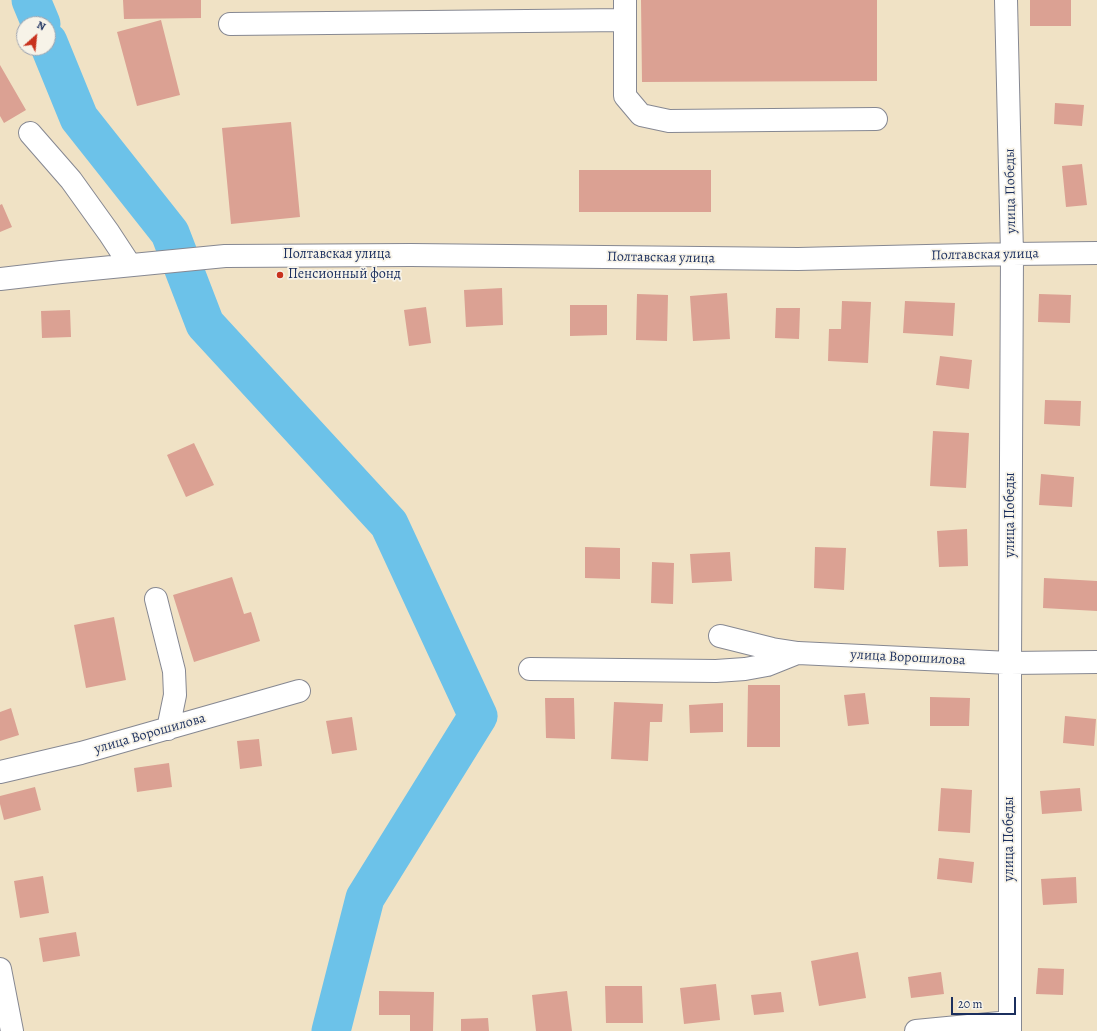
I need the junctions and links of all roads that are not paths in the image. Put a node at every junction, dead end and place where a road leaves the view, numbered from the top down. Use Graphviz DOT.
graph roads {
  1 [pos="1006,0"];
  2 [pos="625,10"];
  3 [pos="230,24"];
  4 [pos="876,119"];
  5 [pos="30,133"];
  6 [pos="1097,253"];
  7 [pos="1012,254"];
  8 [pos="139,264"];
  9 [pos="0,279"];
  10 [pos="156,599"];
  11 [pos="720,636"];
  12 [pos="798,653"];
  13 [pos="1097,662"];
  14 [pos="1010,663"];
  15 [pos="530,669"];
  16 [pos="299,691"];
  17 [pos="168,729"];
  18 [pos="0,772"];
  19 [pos="0,969"];
  20 [pos="1010,1027"];
  21 [pos="12,1031"];
  22 [pos="916,1031"];
  1 -- 7 [label="street, улица Победы"];
  2 -- 3 [label="street"];
  2 -- 4 [label="street"];
  5 -- 8 [label="street"];
  6 -- 7 [label="street, Полтавская улица"];
  7 -- 8 [label="street, Полтавская улица"];
  7 -- 14 [label="street, улица Победы"];
  8 -- 9 [label="street"];
  10 -- 17 [label="street"];
  11 -- 12 [label="street, улица Ворошилова"];
  12 -- 14 [label="street, улица Ворошилова"];
  12 -- 15 [label="street"];
  13 -- 14 [label="street, улица Ворошилова"];
  14 -- 20 [label="street, улица Победы"];
  16 -- 17 [label="street, улица Ворошилова"];
  17 -- 18 [label="street, улица Ворошилова"];
  19 -- 21 [label="street"];
  20 -- 22 [label="street"];
}
